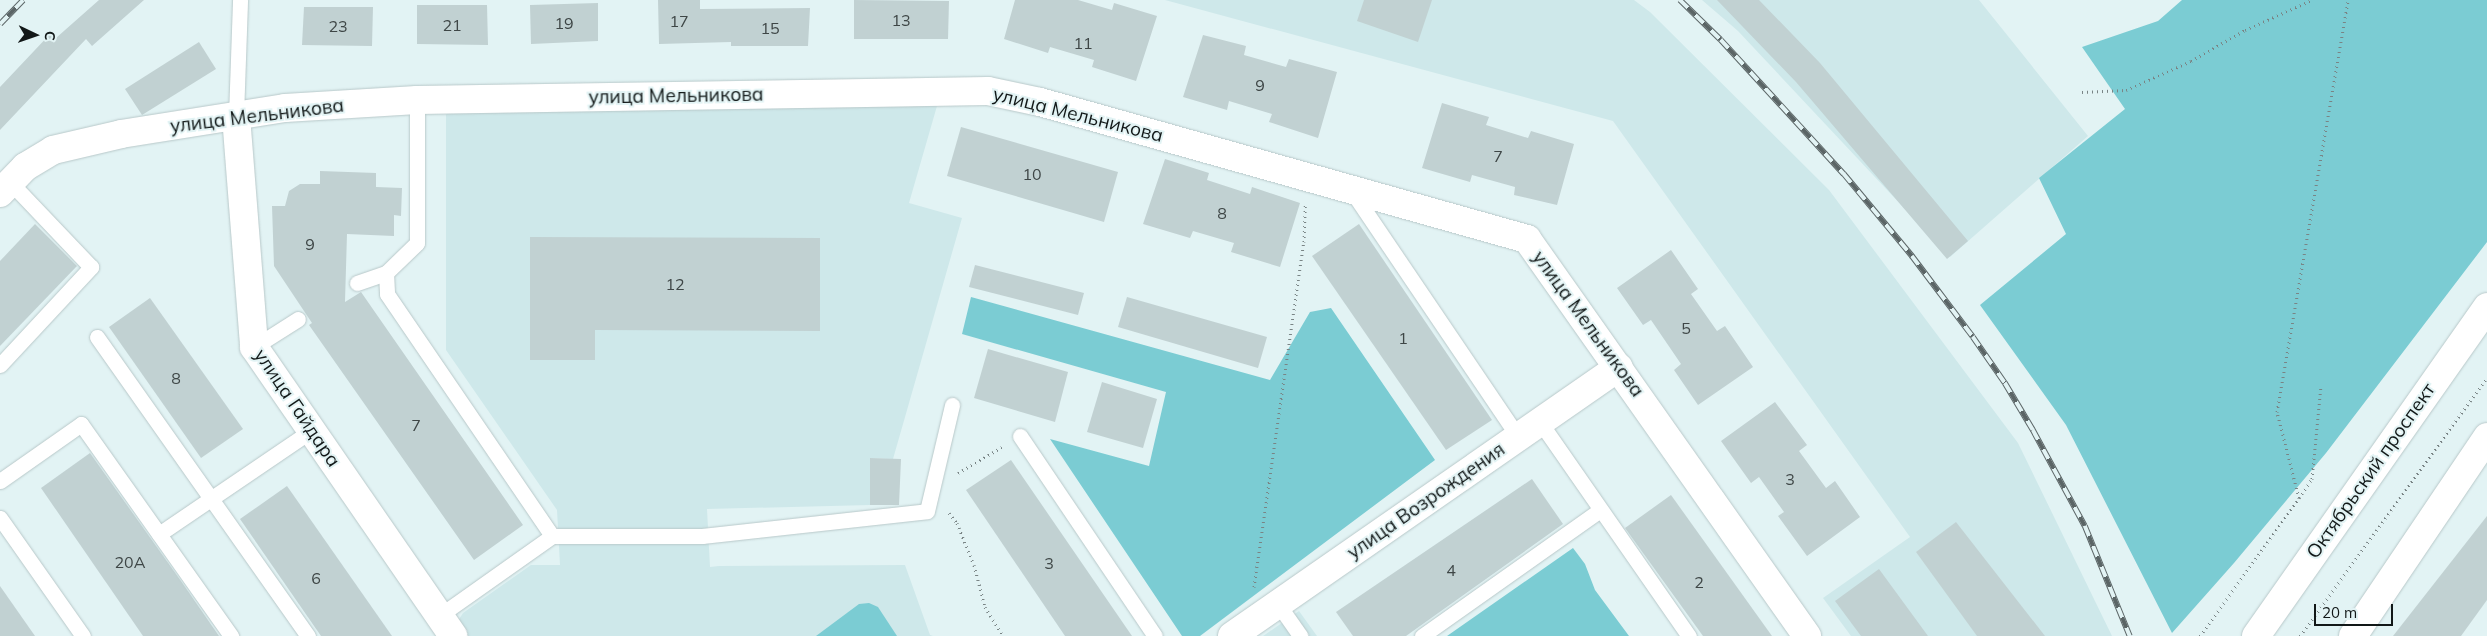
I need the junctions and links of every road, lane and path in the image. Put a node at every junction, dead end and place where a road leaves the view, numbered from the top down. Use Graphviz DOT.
graph roads {
  1 [pos="240,0"];
  2 [pos="2312,0"];
  3 [pos="2348,0"];
  4 [pos="2082,92"];
  5 [pos="417,100"];
  6 [pos="236,116"];
  7 [pos="1305,176"];
  8 [pos="5,188"];
  9 [pos="1350,189"];
  10 [pos="386,273"];
  11 [pos="357,283"];
  12 [pos="2487,307"];
  13 [pos="298,319"];
  14 [pos="96,337"];
  15 [pos="254,348"];
  16 [pos="0,365"];
  17 [pos="1619,366"];
  18 [pos="2487,378"];
  19 [pos="2321,386"];
  20 [pos="952,405"];
  21 [pos="1529,429"];
  22 [pos="312,430"];
  23 [pos="1020,436"];
  24 [pos="2487,437"];
  25 [pos="0,481"];
  26 [pos="932,491"];
  27 [pos="212,497"];
  28 [pos="2299,498"];
  29 [pos="1600,510"];
  30 [pos="0,518"];
  31 [pos="159,534"];
  32 [pos="552,536"];
  33 [pos="1278,604"];
  34 [pos="446,626"];
  35 [pos="1240,630"];
  36 [pos="83,636"];
  37 [pos="231,636"];
  38 [pos="308,636"];
  39 [pos="1003,636"];
  40 [pos="1155,636"];
  41 [pos="1300,636"];
  42 [pos="1422,636"];
  43 [pos="1688,636"];
  44 [pos="1807,636"];
  45 [pos="2200,636"];
  46 [pos="2256,636"];
  47 [pos="2300,636"];
  48 [pos="2353,636"];
  1 -- 6 [label="lane"];
  2 -- 4 [label="path"];
  3 -- 28 [label="path"];
  5 -- 6 [label="street, улица Мельникова"];
  5 -- 7 [label="street, улица Мельникова"];
  5 -- 10 [label="lane"];
  6 -- 8 [label="street, улица Мельникова"];
  6 -- 15 [label="street, улица Гайдара"];
  7 -- 9 [label="street, улица Мельникова"];
  7 -- 35 [label="path"];
  8 -- 16 [label="lane"];
  9 -- 17 [label="street, улица Мельникова"];
  9 -- 21 [label="lane"];
  10 -- 11 [label="lane"];
  10 -- 32 [label="lane"];
  12 -- 46 [label="street, Октябрьский проспект"];
  13 -- 15 [label="lane"];
  14 -- 27 [label="lane"];
  15 -- 22 [label="street, улица Гайдара"];
  17 -- 21 [label="street, улица Возрождения"];
  17 -- 44 [label="street, улица Мельникова"];
  18 -- 47 [label="path"];
  19 -- 28 [label="path"];
  20 -- 26 [label="lane"];
  21 -- 29 [label="lane"];
  21 -- 33 [label="street, улица Возрождения"];
  22 -- 27 [label="lane"];
  22 -- 34 [label="street, улица Гайдара"];
  23 -- 26 [label="path"];
  23 -- 40 [label="lane"];
  24 -- 48 [label="street"];
  25 -- 31 [label="lane"];
  26 -- 32 [label="lane"];
  26 -- 39 [label="path"];
  27 -- 31 [label="lane"];
  27 -- 38 [label="lane"];
  28 -- 45 [label="path"];
  29 -- 42 [label="lane"];
  29 -- 43 [label="lane"];
  30 -- 36 [label="lane"];
  31 -- 37 [label="lane"];
  32 -- 34 [label="lane"];
  33 -- 35 [label="street, улица Возрождения"];
  33 -- 41 [label="lane"];
}
